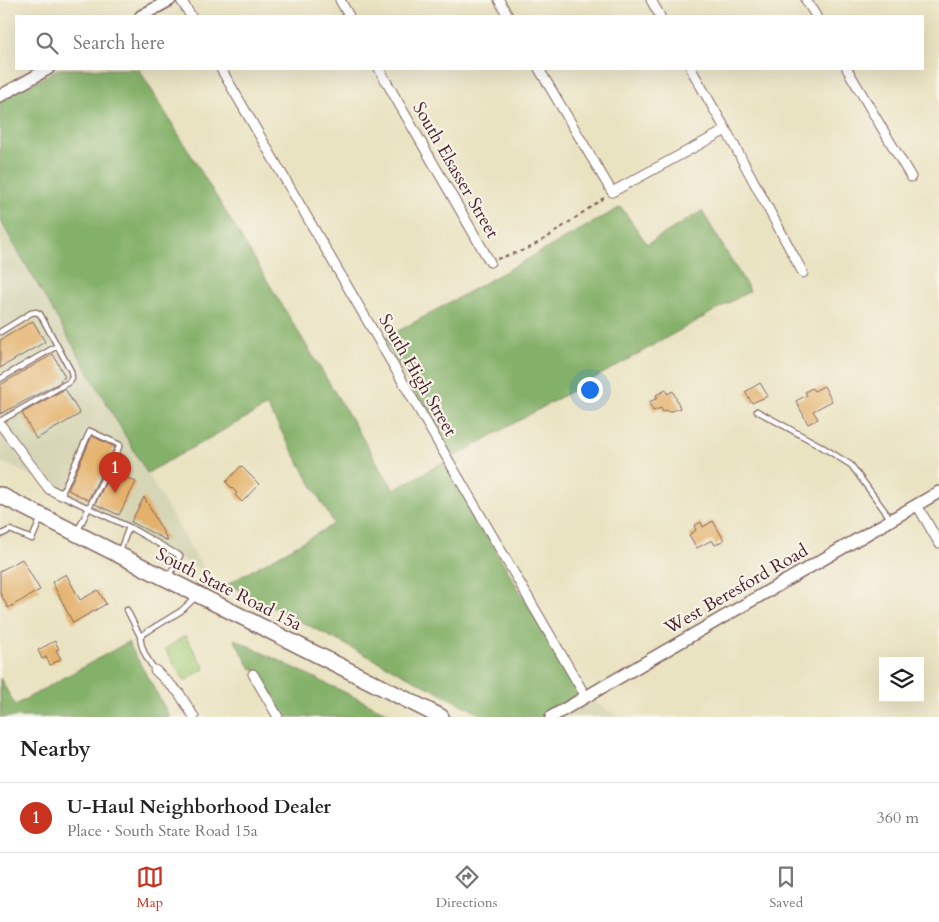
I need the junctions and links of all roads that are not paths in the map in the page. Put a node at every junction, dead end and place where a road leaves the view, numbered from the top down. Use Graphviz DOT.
graph roads {
  1 [pos="170,0"];
  2 [pos="181,0"];
  3 [pos="340,0"];
  4 [pos="498,0"];
  5 [pos="651,0"];
  6 [pos="806,0"];
  7 [pos="143,15"];
  8 [pos="190,15"];
  9 [pos="348,15"];
  10 [pos="507,15"];
  11 [pos="659,15"];
  12 [pos="815,15"];
  13 [pos="46,70"];
  14 [pos="222,70"];
  15 [pos="381,70"];
  16 [pos="540,70"];
  17 [pos="692,70"];
  18 [pos="848,70"];
  19 [pos="0,96"];
  20 [pos="726,130"];
  21 [pos="911,177"];
  22 [pos="490,262"];
  23 [pos="803,273"];
  24 [pos="0,332"];
  25 [pos="57,346"];
  26 [pos="0,379"];
  27 [pos="757,411"];
  28 [pos="0,423"];
  29 [pos="939,492"];
  30 [pos="0,494"];
  31 [pos="61,495"];
  32 [pos="916,505"];
  33 [pos="88,508"];
  34 [pos="42,516"];
  35 [pos="891,520"];
  36 [pos="130,527"];
  37 [pos="76,533"];
  38 [pos="0,535"];
  39 [pos="939,543"];
  40 [pos="118,554"];
  41 [pos="168,579"];
  42 [pos="200,595"];
  43 [pos="127,610"];
  44 [pos="140,636"];
  45 [pos="155,670"];
  46 [pos="253,674"];
  47 [pos="586,696"];
  48 [pos="433,715"];
  49 [pos="194,717"];
  50 [pos="278,717"];
  51 [pos="551,717"];
  1 -- 7 [label="street"];
  2 -- 8 [label="street"];
  3 -- 9 [label="street"];
  4 -- 10 [label="street"];
  5 -- 11 [label="street"];
  6 -- 12 [label="street"];
  13 -- 19 [label="street"];
  14 -- 47 [label="street, South High Street"];
  15 -- 22 [label="street, South Elsasser Street"];
  16 -- 20 [label="street"];
  17 -- 20 [label="street"];
  18 -- 21 [label="street"];
  20 -- 23 [label="street"];
  24 -- 25 [label="lane"];
  25 -- 26 [label="lane"];
  25 -- 28 [label="lane"];
  27 -- 35 [label="lane"];
  28 -- 31 [label="street"];
  29 -- 32 [label="street, West Beresford Road"];
  30 -- 34 [label="highway, South State Road 15a"];
  31 -- 33 [label="lane"];
  31 -- 33 [label="lane"];
  32 -- 35 [label="street, West Beresford Road"];
  32 -- 39 [label="street"];
  33 -- 36 [label="lane"];
  33 -- 37 [label="lane"];
  34 -- 37 [label="highway, South State Road 15a"];
  34 -- 38 [label="lane"];
  35 -- 47 [label="street, West Beresford Road"];
  36 -- 40 [label="lane"];
  36 -- 41 [label="lane"];
  37 -- 40 [label="highway, South State Road 15a"];
  40 -- 41 [label="highway, South State Road 15a"];
  41 -- 42 [label="highway, South State Road 15a"];
  42 -- 44 [label="lane"];
  42 -- 48 [label="highway, South State Road 15a"];
  43 -- 44 [label="lane"];
  44 -- 45 [label="lane"];
  45 -- 49 [label="street"];
  46 -- 50 [label="street"];
  47 -- 51 [label="street, West Beresford Road"];
}
